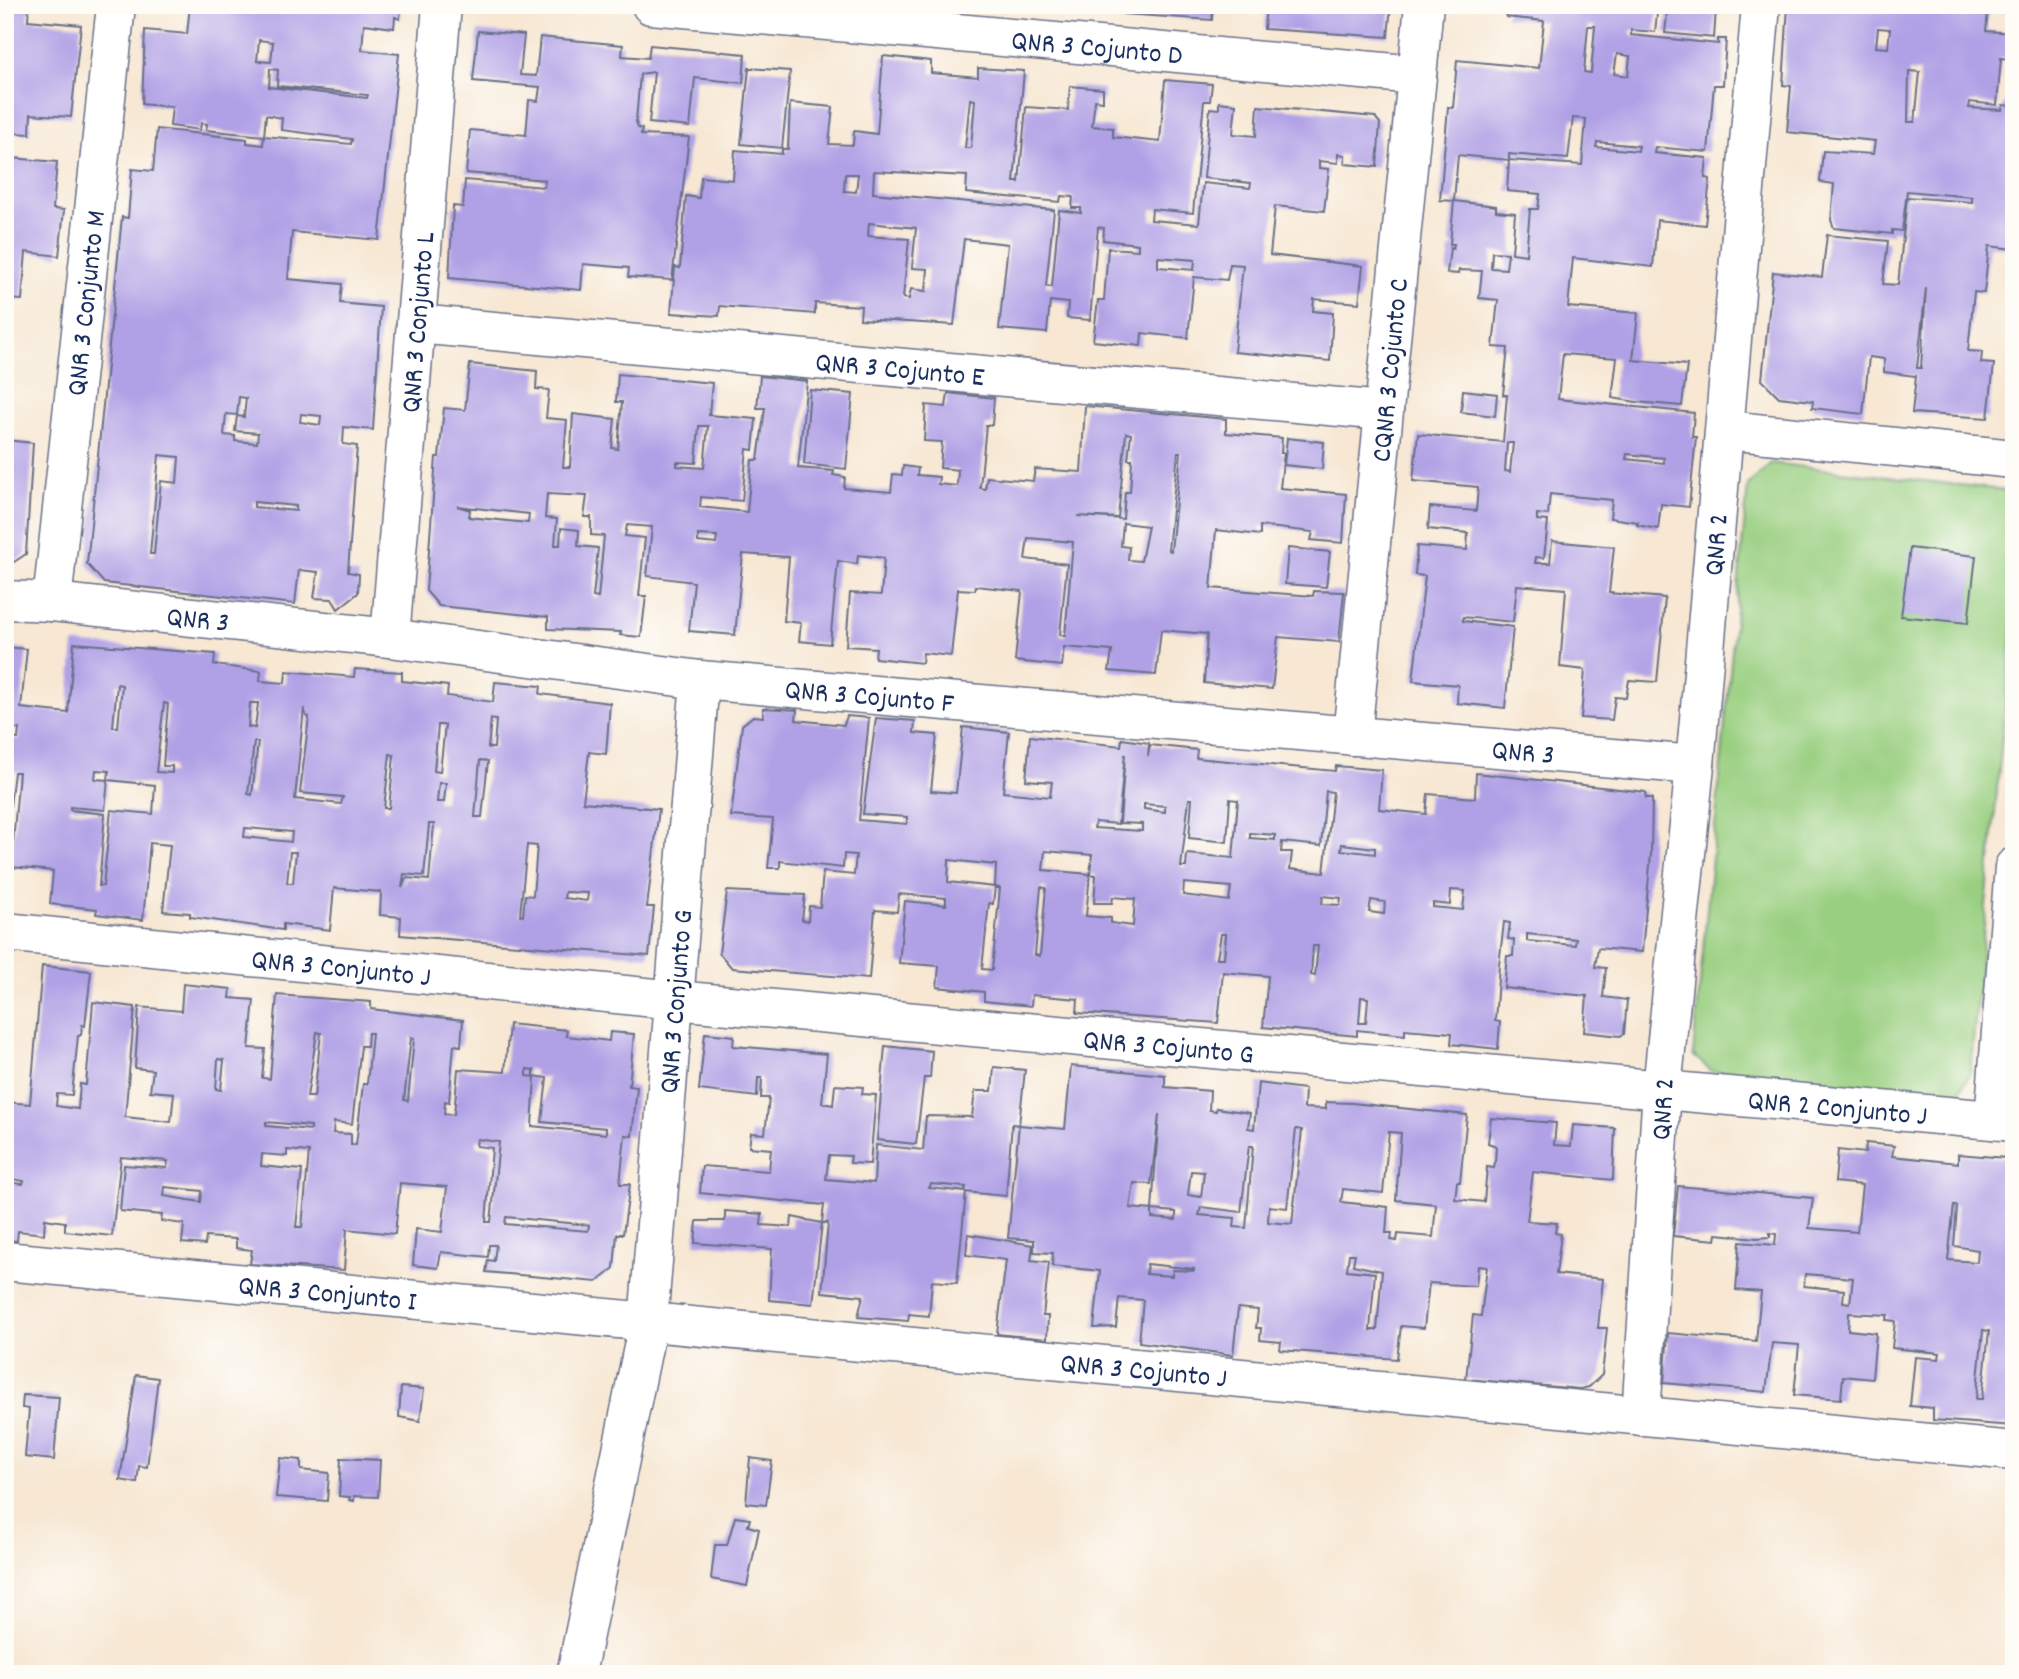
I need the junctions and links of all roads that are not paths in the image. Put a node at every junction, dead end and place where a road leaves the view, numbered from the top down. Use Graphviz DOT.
graph roads {
  1 [pos="116,5"];
  2 [pos="442,5"];
  3 [pos="651,5"];
  4 [pos="1424,5"];
  5 [pos="1761,5"];
  6 [pos="1417,75"];
  7 [pos="416,324"];
  8 [pos="1384,411"];
  9 [pos="1726,430"];
  10 [pos="2014,459"];
  11 [pos="5,600"];
  12 [pos="52,602"];
  13 [pos="390,638"];
  14 [pos="700,680"];
  15 [pos="1352,736"];
  16 [pos="1695,765"];
  17 [pos="2014,867"];
  18 [pos="5,932"];
  19 [pos="675,1000"];
  20 [pos="1662,1089"];
  21 [pos="2004,1121"];
  22 [pos="5,1261"];
  23 [pos="648,1323"];
  24 [pos="1642,1416"];
  25 [pos="2014,1451"];
  26 [pos="576,1674"];
  1 -- 12 [label="street, QNR 3 Conjunto M"];
  2 -- 7 [label="street, QNR 3 Conjunto L"];
  3 -- 6 [label="street, QNR 3 Cojunto D"];
  4 -- 6 [label="street, CQNR 3 Cojunto C"];
  5 -- 9 [label="street, QNR 2"];
  6 -- 8 [label="street, CQNR 3 Cojunto C"];
  7 -- 8 [label="street, QNR 3 Cojunto E"];
  7 -- 13 [label="street, QNR 3 Conjunto L"];
  8 -- 15 [label="street, CQNR 3 Cojunto C"];
  9 -- 10 [label="street"];
  9 -- 16 [label="street, QNR 2"];
  11 -- 12 [label="street, QNR 3"];
  12 -- 13 [label="street, QNR 3"];
  13 -- 14 [label="street, QNR 3 Cojunto F"];
  14 -- 15 [label="street, QNR 3 Cojunto F"];
  14 -- 19 [label="street, QNR 3 Conjunto G"];
  15 -- 16 [label="street, QNR 3"];
  16 -- 20 [label="street, QNR 2"];
  17 -- 21 [label="street"];
  18 -- 19 [label="street, QNR 3 Conjunto J"];
  19 -- 20 [label="street, QNR 3 Cojunto G"];
  19 -- 23 [label="street, QNR 3 Conjunto G"];
  20 -- 21 [label="street, QNR 2 Conjunto J"];
  20 -- 24 [label="street, QNR 2"];
  22 -- 23 [label="street, QNR 3 Conjunto I"];
  23 -- 24 [label="street, QNR 3 Cojunto J"];
  23 -- 26 [label="street, QNR 3 Conjunto G"];
  24 -- 25 [label="street"];
}
